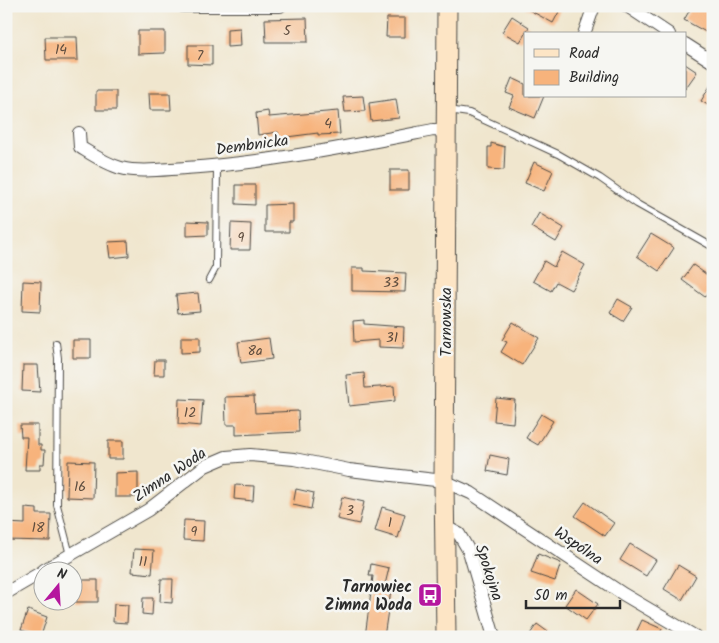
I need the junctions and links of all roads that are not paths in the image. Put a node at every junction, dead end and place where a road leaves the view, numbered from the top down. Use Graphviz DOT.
graph roads {
  1 [pos="280,6"];
  2 [pos="447,6"];
  3 [pos="594,6"];
  4 [pos="627,6"];
  5 [pos="182,7"];
  6 [pos="585,32"];
  7 [pos="666,32"];
  8 [pos="686,45"];
  9 [pos="713,62"];
  10 [pos="446,110"];
  11 [pos="446,131"];
  12 [pos="78,133"];
  13 [pos="217,166"];
  14 [pos="713,248"];
  15 [pos="209,280"];
  16 [pos="56,343"];
  17 [pos="444,481"];
  18 [pos="444,526"];
  19 [pos="70,555"];
  20 [pos="62,560"];
  21 [pos="32,578"];
  22 [pos="6,593"];
  23 [pos="446,637"];
  24 [pos="494,637"];
  25 [pos="696,637"];
  1 -- 5 [label="street"];
  2 -- 10 [label="main road, Tarnowska"];
  3 -- 6 [label="street"];
  4 -- 7 [label="street"];
  8 -- 9 [label="street"];
  10 -- 11 [label="main road, Tarnowska"];
  10 -- 14 [label="lane"];
  11 -- 13 [label="street, Dembnicka"];
  11 -- 17 [label="main road, Tarnowska"];
  12 -- 13 [label="street, Dembnicka"];
  13 -- 15 [label="lane"];
  16 -- 19 [label="lane"];
  17 -- 18 [label="main road, Tarnowska"];
  17 -- 19 [label="street, Zimna Woda"];
  17 -- 25 [label="street, Wspólna"];
  18 -- 23 [label="main road, Tarnowska"];
  18 -- 24 [label="street, Spokojna"];
  19 -- 20 [label="street, Zimna Woda"];
  21 -- 22 [label="street, Zimna Woda"];
}
